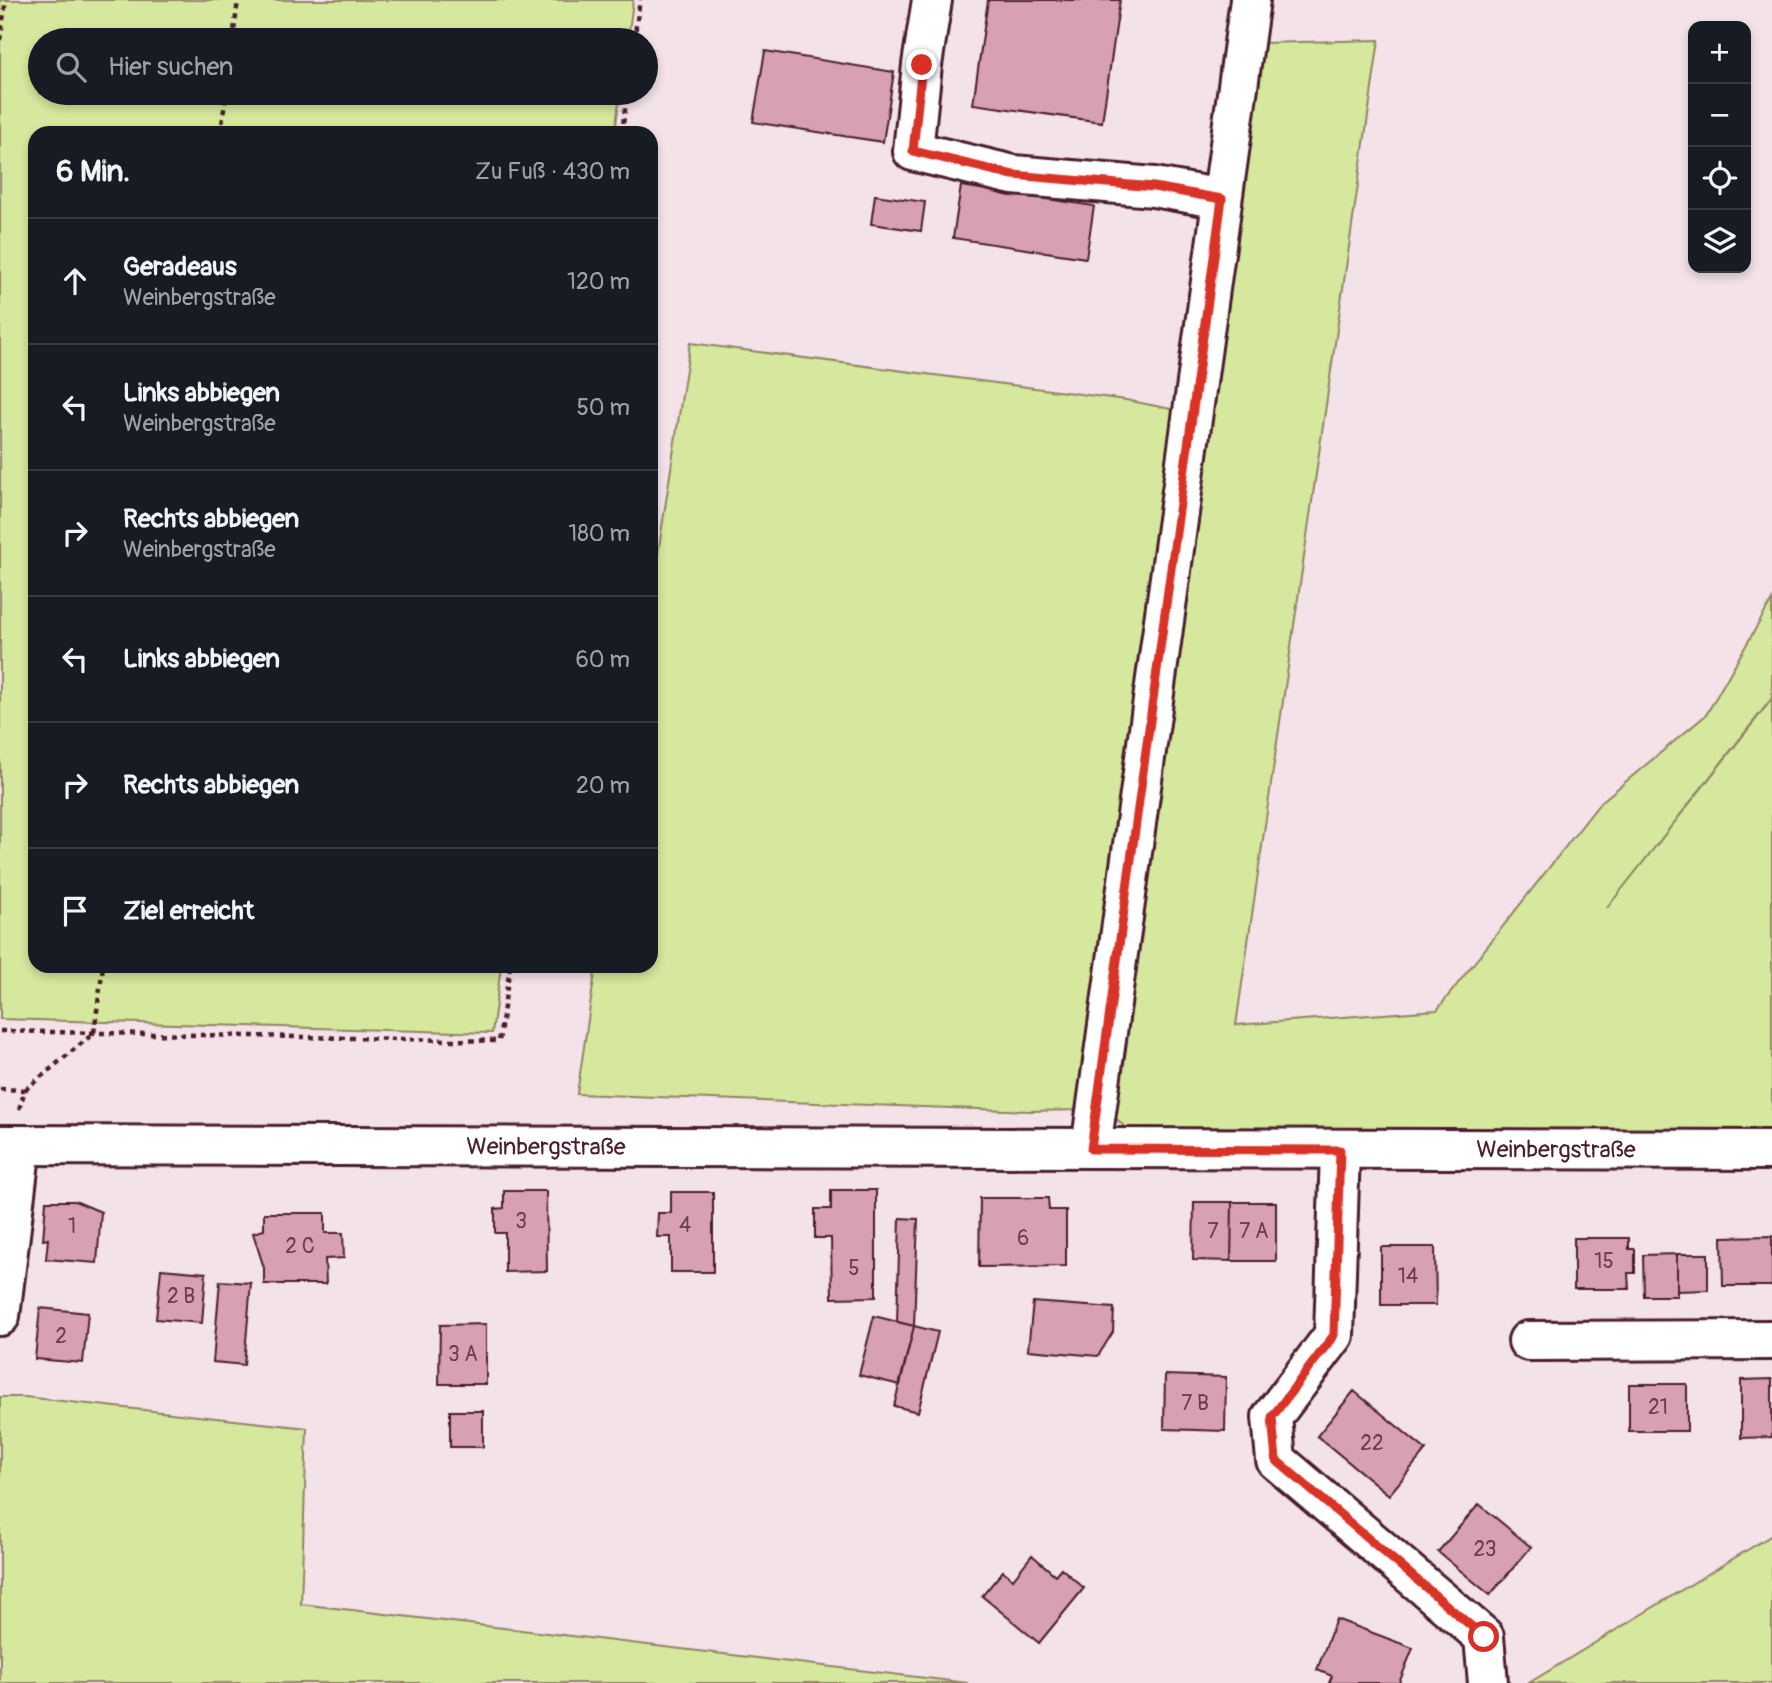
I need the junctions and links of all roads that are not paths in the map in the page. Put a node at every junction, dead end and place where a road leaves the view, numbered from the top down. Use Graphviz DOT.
graph roads {
  1 [pos="932,0"];
  2 [pos="1250,0"];
  3 [pos="1222,199"];
  4 [pos="10,1145"];
  5 [pos="1091,1149"];
  6 [pos="1340,1150"];
  7 [pos="1772,1150"];
  8 [pos="0,1316"];
  9 [pos="1772,1340"];
  10 [pos="1528,1341"];
  11 [pos="1488,1683"];
  1 -- 3 [label="street"];
  2 -- 3 [label="street"];
  3 -- 5 [label="street"];
  4 -- 5 [label="street, Weinbergstraße"];
  4 -- 8 [label="street"];
  5 -- 6 [label="street, Weinbergstraße"];
  6 -- 7 [label="street, Weinbergstraße"];
  6 -- 11 [label="street"];
  9 -- 10 [label="street"];
}
